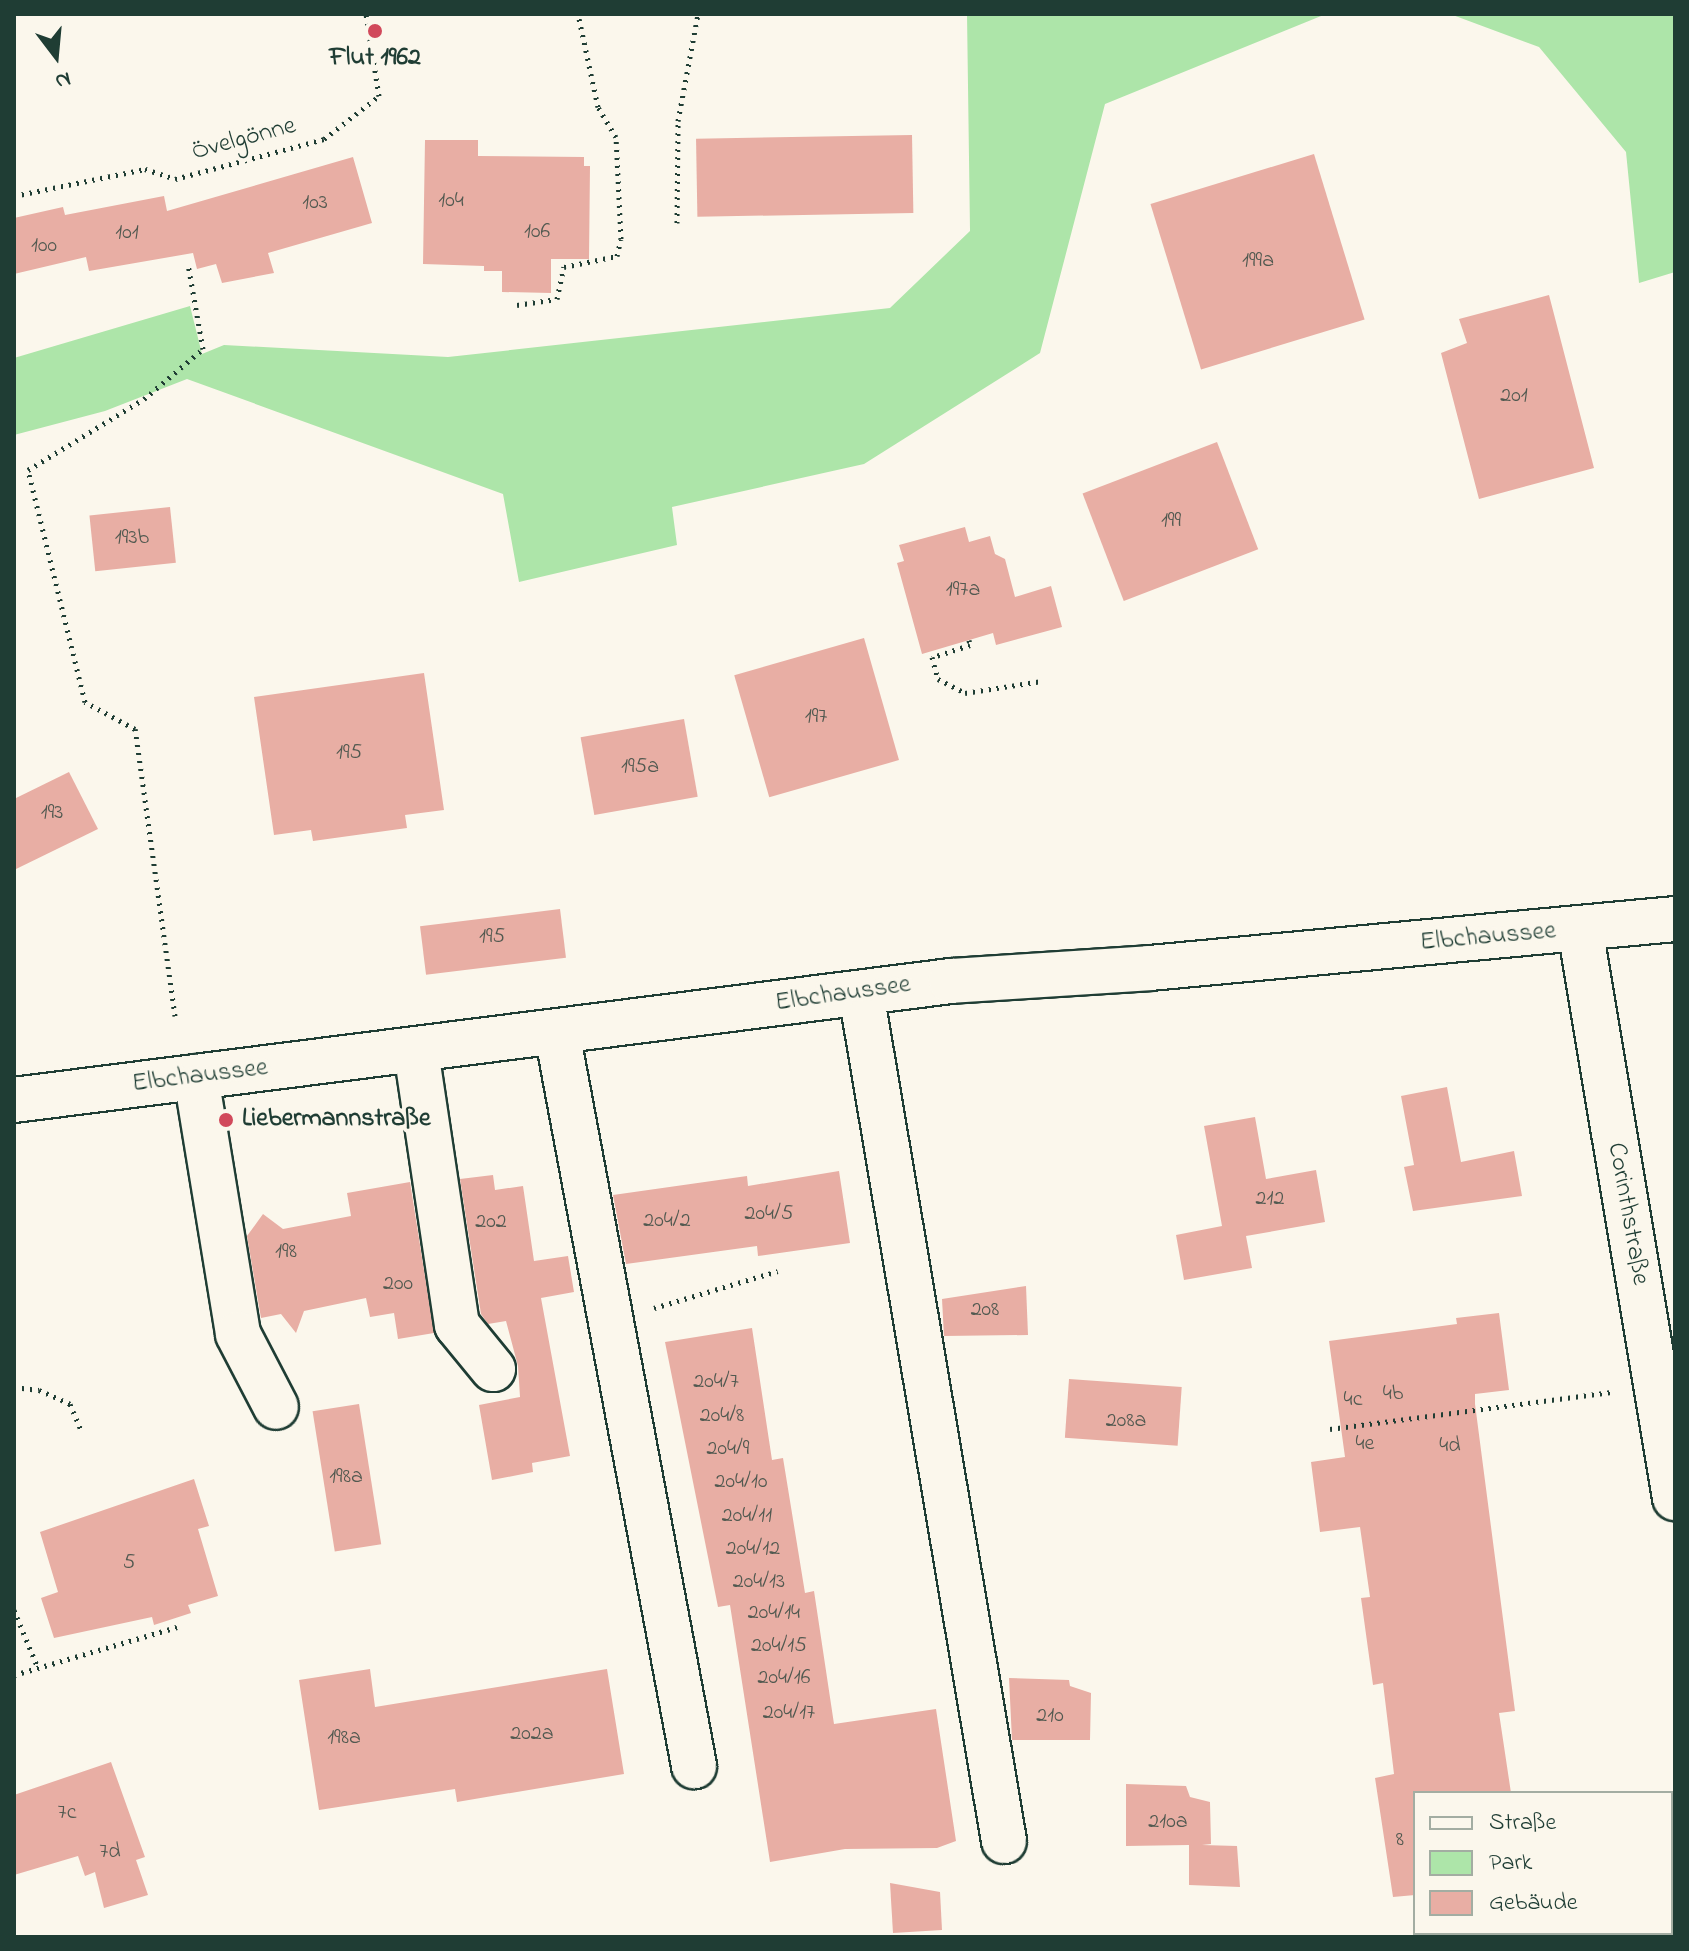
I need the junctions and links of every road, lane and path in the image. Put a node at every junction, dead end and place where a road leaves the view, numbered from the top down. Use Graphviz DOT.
graph roads {
  1 [pos="366,14"];
  2 [pos="578,14"];
  3 [pos="698,14"];
  4 [pos="14,196"];
  5 [pos="677,223"];
  6 [pos="188,264"];
  7 [pos="517,305"];
  8 [pos="969,640"];
  9 [pos="1042,681"];
  10 [pos="1675,919"];
  11 [pos="1580,929"];
  12 [pos="861,993"];
  13 [pos="175,1016"];
  14 [pos="557,1033"];
  15 [pos="416,1051"];
  16 [pos="196,1077"];
  17 [pos="14,1100"];
  18 [pos="778,1271"];
  19 [pos="611,1320"];
  20 [pos="493,1369"];
  21 [pos="14,1387"];
  22 [pos="1592,1394"];
  23 [pos="276,1407"];
  24 [pos="1330,1429"];
  25 [pos="82,1432"];
  26 [pos="1675,1498"];
  27 [pos="14,1610"];
  28 [pos="177,1627"];
  29 [pos="38,1668"];
  30 [pos="14,1675"];
  31 [pos="694,1766"];
  32 [pos="1004,1841"];
  1 -- 4 [label="path, Övelgönne"];
  2 -- 7 [label="path"];
  3 -- 5 [label="path"];
  6 -- 13 [label="path"];
  8 -- 9 [label="path"];
  10 -- 11 [label="main road, Elbchaussee"];
  11 -- 12 [label="main road, Elbchaussee"];
  11 -- 26 [label="main road, Corinthstraße"];
  12 -- 14 [label="main road, Elbchaussee"];
  12 -- 32 [label="main road"];
  14 -- 15 [label="main road, Elbchaussee"];
  14 -- 19 [label="main road"];
  15 -- 16 [label="main road, Elbchaussee"];
  15 -- 20 [label="main road"];
  16 -- 17 [label="main road, Elbchaussee"];
  16 -- 23 [label="main road"];
  18 -- 19 [label="path"];
  19 -- 31 [label="main road"];
  21 -- 25 [label="path"];
  22 -- 24 [label="path"];
  27 -- 29 [label="path"];
  28 -- 29 [label="path"];
  29 -- 30 [label="path"];
}
